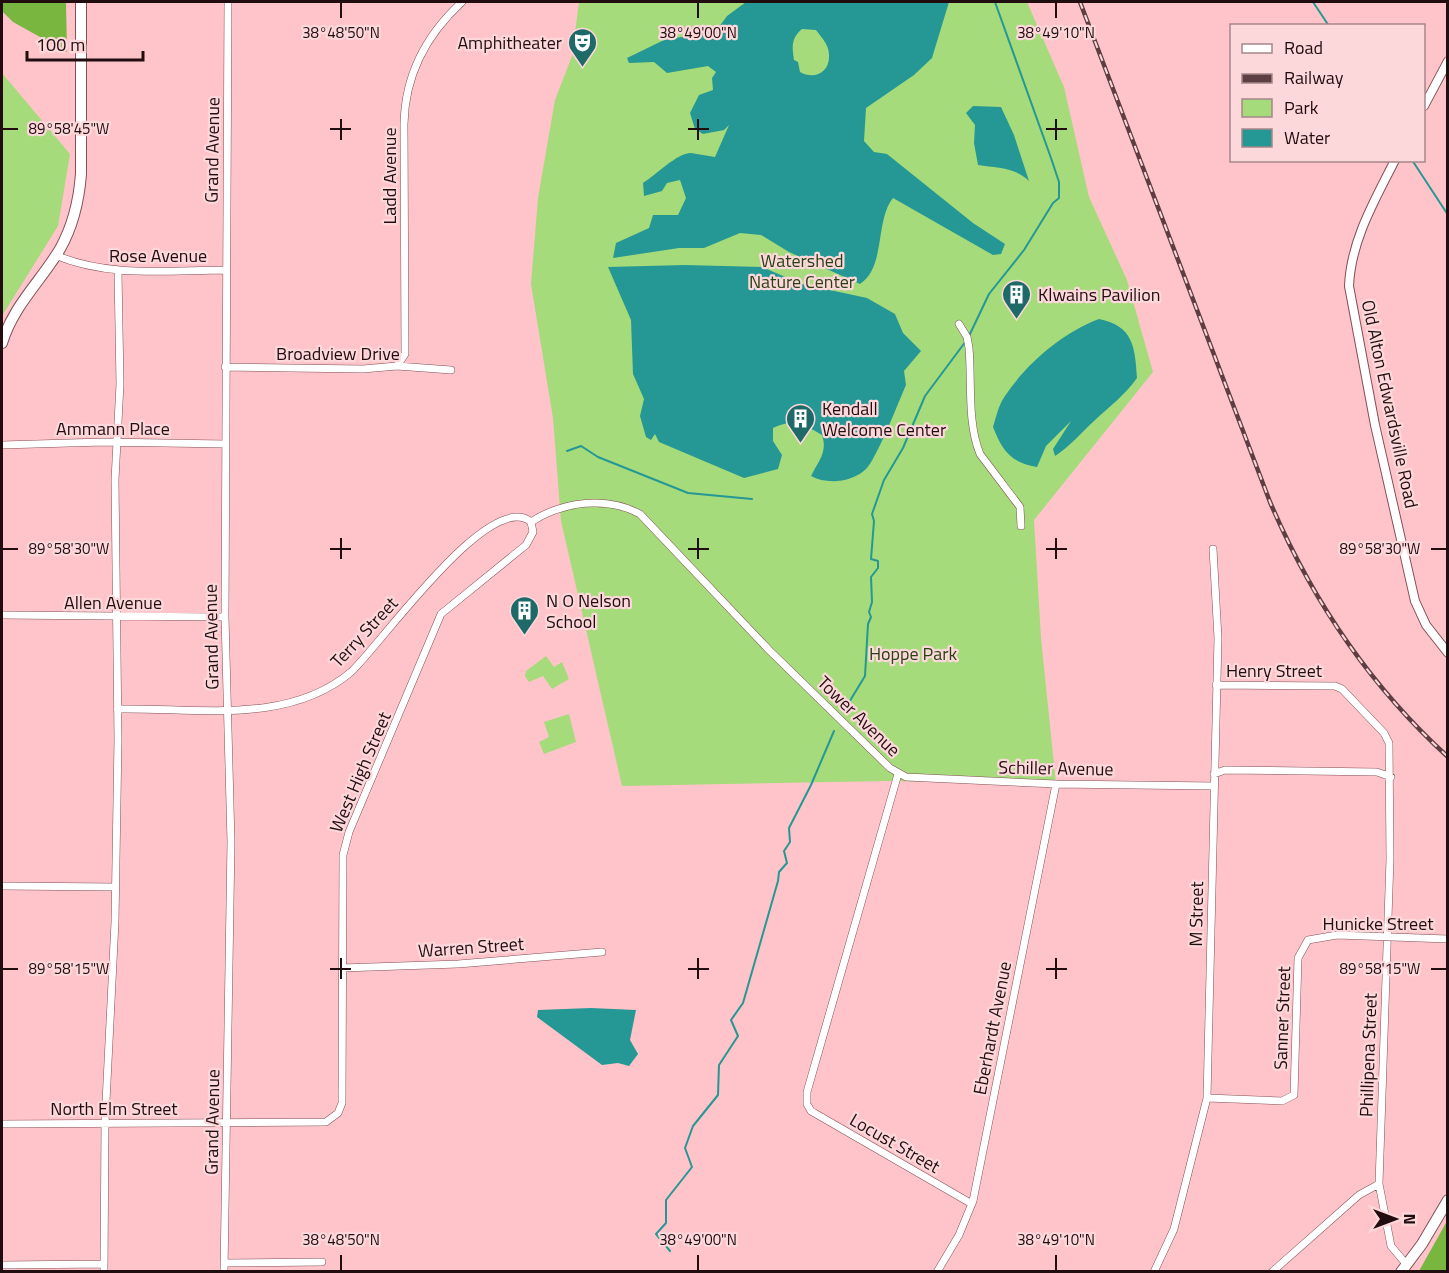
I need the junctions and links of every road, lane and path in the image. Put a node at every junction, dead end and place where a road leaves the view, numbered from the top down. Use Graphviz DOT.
graph roads {
  1 [pos="81,2"];
  2 [pos="228,2"];
  3 [pos="462,2"];
  4 [pos="1448,61"];
  5 [pos="1425,104"];
  6 [pos="1394,162"];
  7 [pos="55,255"];
  8 [pos="226,270"];
  9 [pos="117,271"];
  10 [pos="959,324"];
  11 [pos="2,343"];
  12 [pos="398,366"];
  13 [pos="225,367"];
  14 [pos="451,369"];
  15 [pos="117,442"];
  16 [pos="225,444"];
  17 [pos="2,445"];
  18 [pos="531,522"];
  19 [pos="1021,526"];
  20 [pos="1213,549"];
  21 [pos="2,615"];
  22 [pos="115,616"];
  23 [pos="225,617"];
  24 [pos="1448,652"];
  25 [pos="1216,685"];
  26 [pos="117,709"];
  27 [pos="227,709"];
  28 [pos="1384,734"];
  29 [pos="898,774"];
  30 [pos="1214,774"];
  31 [pos="1391,777"];
  32 [pos="1056,784"];
  33 [pos="1214,786"];
  34 [pos="2,886"];
  35 [pos="116,887"];
  36 [pos="1388,935"];
  37 [pos="1448,939"];
  38 [pos="1308,940"];
  39 [pos="602,952"];
  40 [pos="342,968"];
  41 [pos="1207,1098"];
  42 [pos="807,1104"];
  43 [pos="334,1118"];
  44 [pos="105,1122"];
  45 [pos="227,1122"];
  46 [pos="2,1124"];
  47 [pos="1379,1184"];
  48 [pos="1448,1200"];
  49 [pos="972,1204"];
  50 [pos="322,1262"];
  51 [pos="224,1263"];
  52 [pos="2,1265"];
  53 [pos="104,1268"];
  54 [pos="1404,1268"];
  55 [pos="224,1272"];
  56 [pos="937,1272"];
  57 [pos="1154,1272"];
  58 [pos="1272,1272"];
  1 -- 7 [label="main road"];
  2 -- 8 [label="street, Grand Avenue"];
  3 -- 12 [label="street, Ladd Avenue"];
  4 -- 5 [label="street"];
  6 -- 24 [label="street, Old Alton Edwardsville Road"];
  7 -- 9 [label="street, Rose Avenue"];
  7 -- 11 [label="main road"];
  8 -- 9 [label="street, Rose Avenue"];
  8 -- 13 [label="street, Grand Avenue"];
  9 -- 15 [label="street"];
  10 -- 19 [label="street"];
  12 -- 13 [label="street, Broadview Drive"];
  12 -- 14 [label="street, Broadview Drive"];
  13 -- 16 [label="street, Grand Avenue"];
  15 -- 16 [label="street, Ammann Place"];
  15 -- 17 [label="street, Ammann Place"];
  15 -- 22 [label="street"];
  16 -- 23 [label="street, Grand Avenue"];
  18 -- 27 [label="street, Terry Street"];
  18 -- 29 [label="street, Tower Avenue"];
  18 -- 40 [label="street, West High Street"];
  20 -- 25 [label="street, M Street"];
  21 -- 22 [label="street, Allen Avenue"];
  22 -- 23 [label="street, Allen Avenue"];
  22 -- 26 [label="street"];
  23 -- 27 [label="street, Grand Avenue"];
  25 -- 28 [label="street, Henry Street"];
  25 -- 30 [label="street, M Street"];
  26 -- 27 [label="street, Terry Street"];
  26 -- 35 [label="street"];
  27 -- 45 [label="street, Grand Avenue"];
  28 -- 31 [label="street, Phillipena Street"];
  29 -- 32 [label="street, Schiller Avenue"];
  29 -- 42 [label="street, Tower Avenue"];
  30 -- 31 [label="street"];
  30 -- 33 [label="street, M Street"];
  31 -- 36 [label="street, Phillipena Street"];
  32 -- 33 [label="street, Schiller Avenue"];
  32 -- 49 [label="street, Eberhardt Avenue"];
  33 -- 41 [label="street, M Street"];
  34 -- 35 [label="street"];
  35 -- 44 [label="street"];
  36 -- 37 [label="street, Hunicke Street"];
  36 -- 38 [label="street, Hunicke Street"];
  36 -- 47 [label="street, Phillipena Street"];
  38 -- 41 [label="street, Sanner Street"];
  39 -- 40 [label="street, Warren Street"];
  40 -- 43 [label="street, West High Street"];
  41 -- 57 [label="street, M Street"];
  42 -- 49 [label="street, Locust Street"];
  43 -- 45 [label="street, North Elm Street"];
  44 -- 45 [label="street, North Elm Street"];
  44 -- 46 [label="street, North Elm Street"];
  44 -- 53 [label="street"];
  45 -- 51 [label="street, Grand Avenue"];
  47 -- 54 [label="street, Phillipena Street"];
  47 -- 58 [label="street"];
  48 -- 54 [label="main road"];
  49 -- 56 [label="street, Eberhardt Avenue"];
  50 -- 51 [label="street"];
  51 -- 55 [label="street, Grand Avenue"];
  52 -- 53 [label="street"];
}
